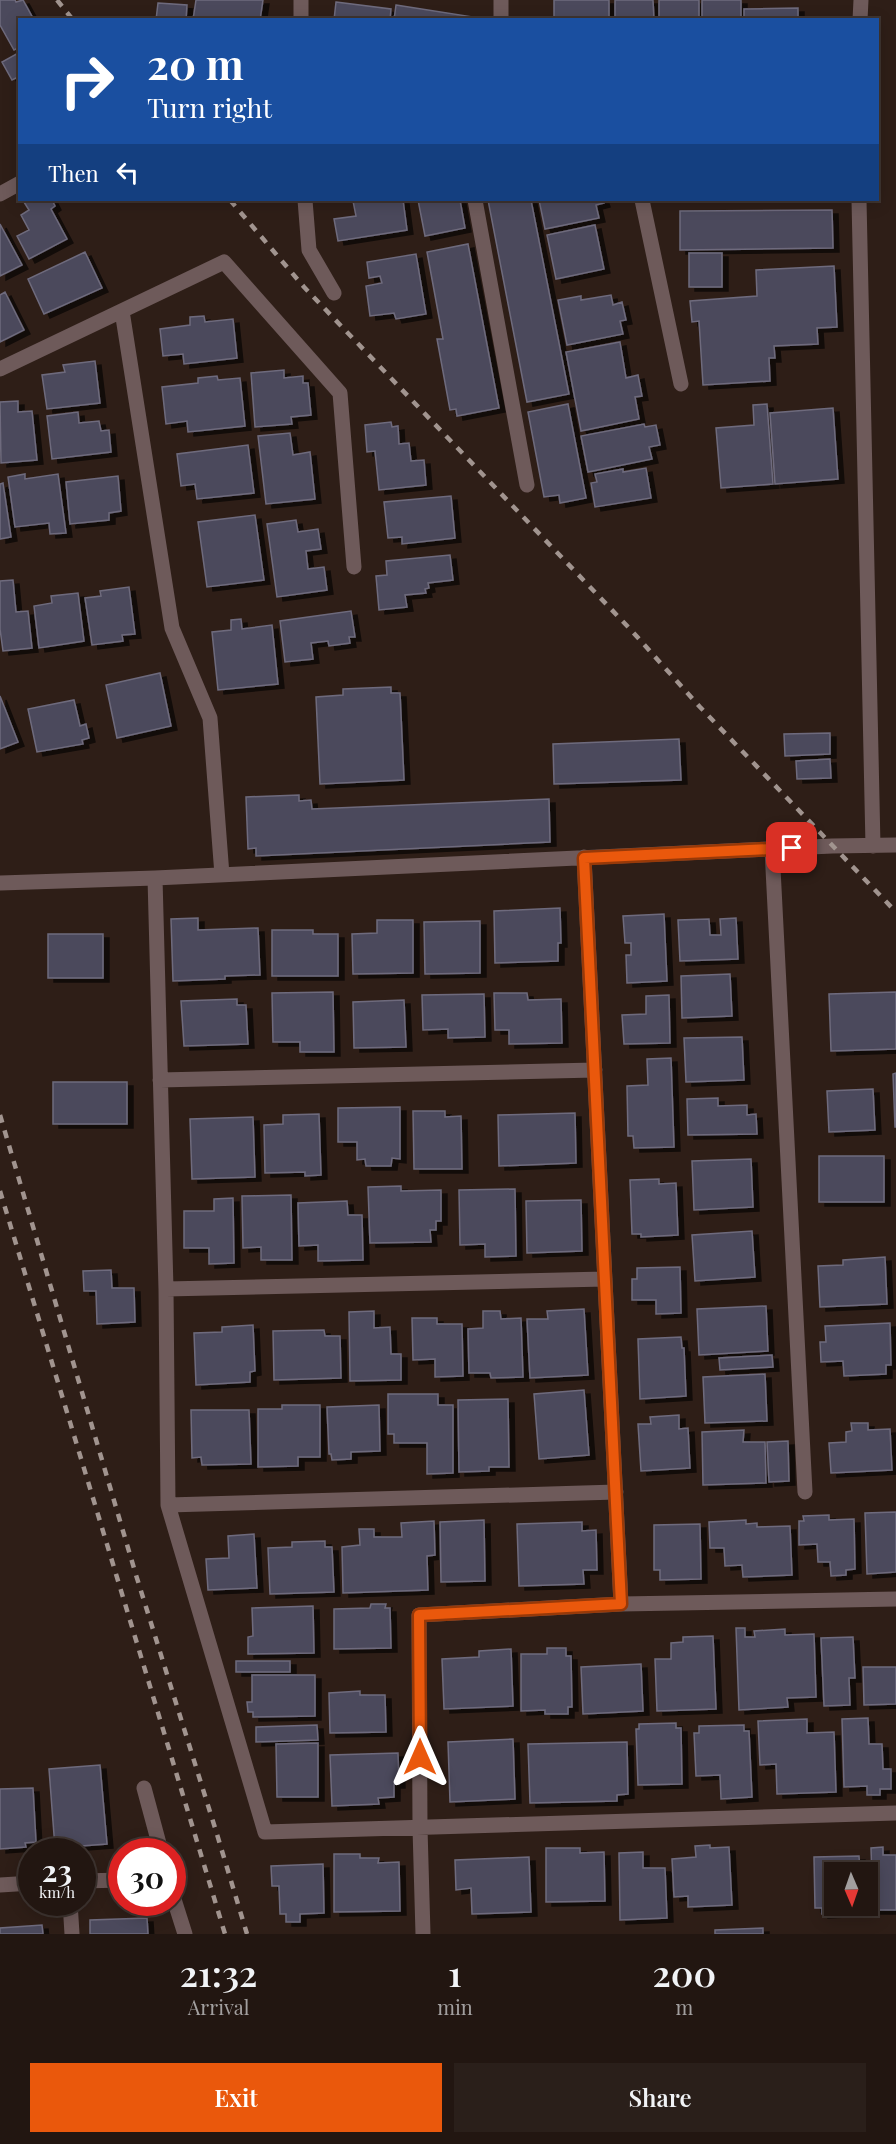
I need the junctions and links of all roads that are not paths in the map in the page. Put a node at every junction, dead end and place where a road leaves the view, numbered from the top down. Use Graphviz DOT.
graph roads {
  1 [pos="301,0"];
  2 [pos="501,0"];
  3 [pos="861,0"];
  4 [pos="301,18"];
  5 [pos="501,18"];
  6 [pos="861,18"];
  7 [pos="18,184"];
  8 [pos="0,194"];
  9 [pos="305,201"];
  10 [pos="475,201"];
  11 [pos="642,201"];
  12 [pos="859,201"];
  13 [pos="334,293"];
  14 [pos="122,311"];
  15 [pos="0,369"];
  16 [pos="681,384"];
  17 [pos="527,485"];
  18 [pos="354,567"];
  19 [pos="896,845"];
  20 [pos="873,846"];
  21 [pos="772,849"];
  22 [pos="584,858"];
  23 [pos="222,875"];
  24 [pos="154,878"];
  25 [pos="0,883"];
  26 [pos="595,1070"];
  27 [pos="160,1080"];
  28 [pos="605,1279"];
  29 [pos="166,1288"];
  30 [pos="616,1492"];
  31 [pos="805,1492"];
  32 [pos="168,1505"];
  33 [pos="896,1599"];
  34 [pos="621,1604"];
  35 [pos="144,1788"];
  36 [pos="896,1813"];
  37 [pos="420,1828"];
  38 [pos="157,1838"];
  39 [pos="18,1884"];
  40 [pos="0,1885"];
  41 [pos="71,1916"];
  42 [pos="179,1916"];
  43 [pos="72,1934"];
  44 [pos="185,1934"];
  45 [pos="423,1934"];
  1 -- 4 [label="street"];
  2 -- 5 [label="street"];
  3 -- 6 [label="street"];
  7 -- 8 [label="street"];
  9 -- 13 [label="street"];
  10 -- 17 [label="street"];
  11 -- 16 [label="street"];
  12 -- 20 [label="street"];
  14 -- 15 [label="street"];
  14 -- 18 [label="street"];
  14 -- 23 [label="street"];
  19 -- 20 [label="street"];
  20 -- 21 [label="street"];
  21 -- 22 [label="street"];
  21 -- 31 [label="street"];
  22 -- 23 [label="street"];
  22 -- 26 [label="street"];
  23 -- 24 [label="street"];
  24 -- 25 [label="street"];
  24 -- 27 [label="street"];
  26 -- 27 [label="street"];
  26 -- 28 [label="street"];
  27 -- 29 [label="street"];
  28 -- 29 [label="street"];
  28 -- 30 [label="street"];
  29 -- 32 [label="street"];
  30 -- 32 [label="street"];
  30 -- 34 [label="street"];
  32 -- 37 [label="street"];
  33 -- 34 [label="street"];
  34 -- 37 [label="street"];
  35 -- 38 [label="street"];
  36 -- 37 [label="street"];
  37 -- 45 [label="street"];
  39 -- 40 [label="street"];
  41 -- 43 [label="street"];
  42 -- 44 [label="street"];
}
